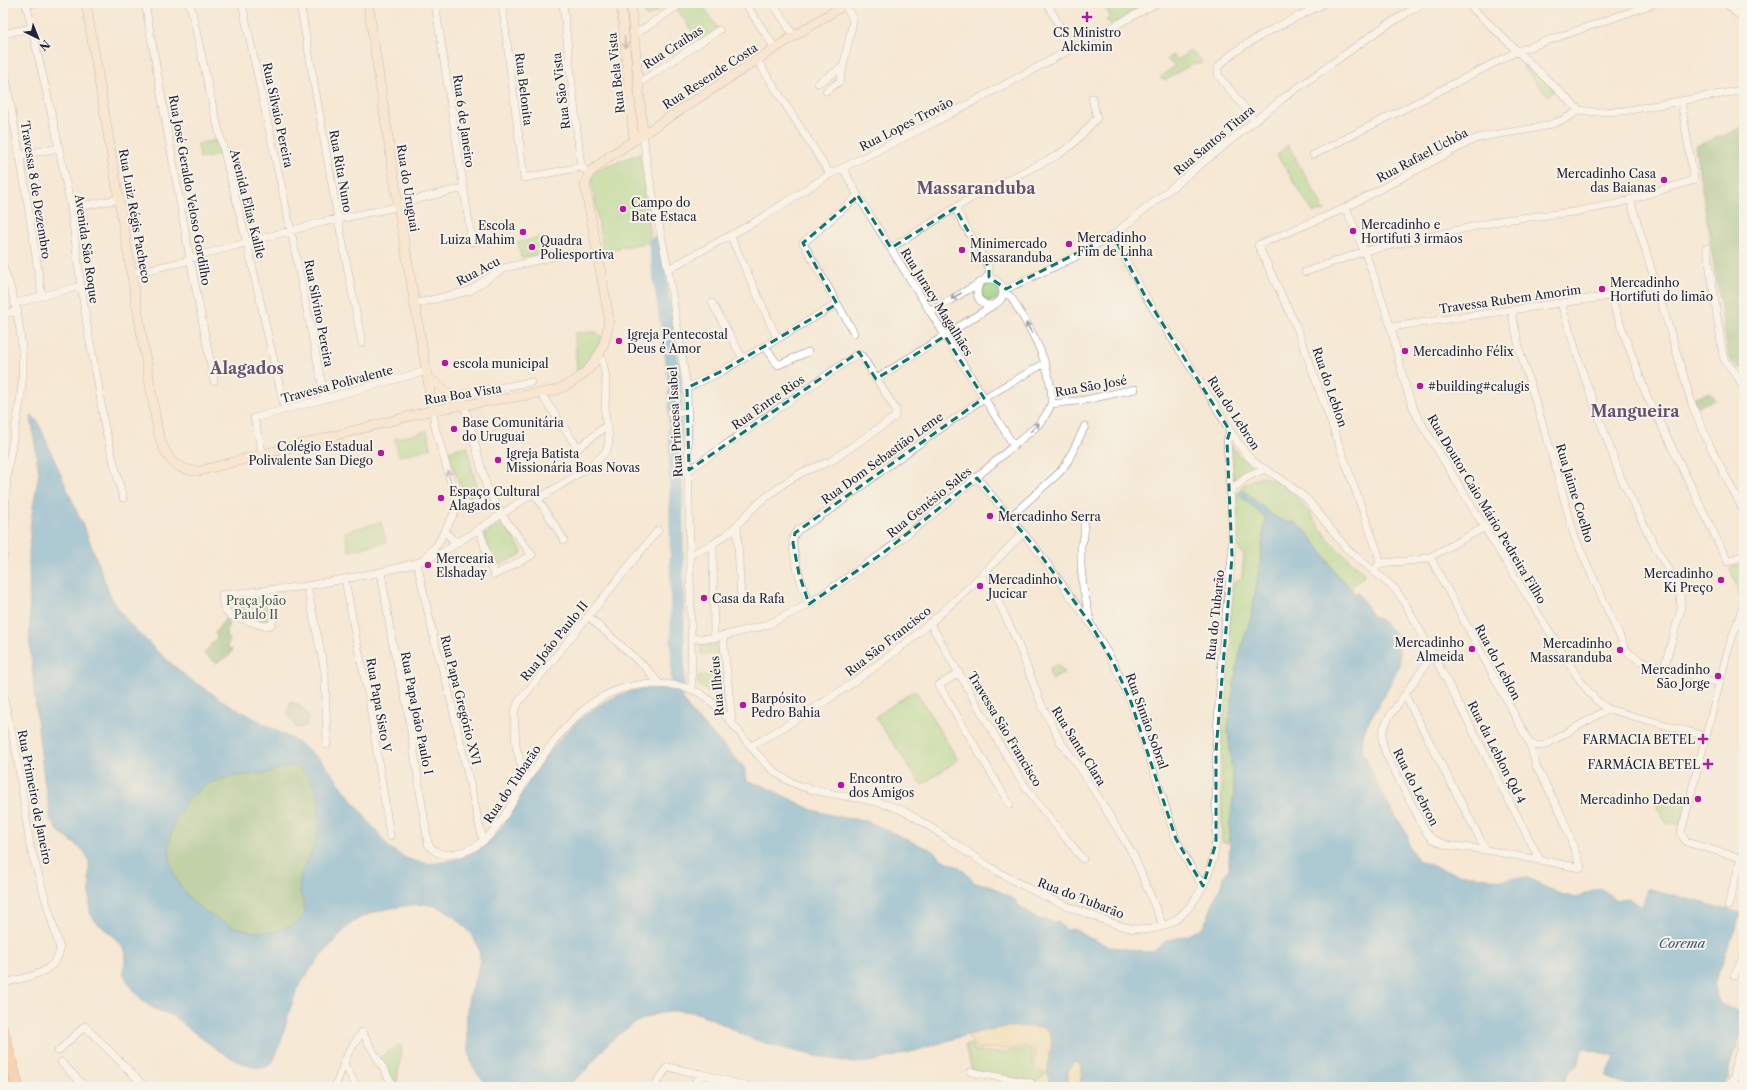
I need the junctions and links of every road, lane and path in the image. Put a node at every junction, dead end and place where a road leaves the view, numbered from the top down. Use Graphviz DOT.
graph roads {
  1 [pos="36,3"];
  2 [pos="86,3"];
  3 [pos="145,3"];
  4 [pos="190,3"];
  5 [pos="242,3"];
  6 [pos="300,3"];
  7 [pos="368,3"];
  8 [pos="435,3"];
  9 [pos="502,3"];
  10 [pos="563,3"];
  11 [pos="621,3"];
  12 [pos="631,3"];
  13 [pos="682,3"];
  14 [pos="745,3"];
  15 [pos="772,3"];
  16 [pos="1047,3"];
  17 [pos="1157,3"];
  18 [pos="1325,3"];
  19 [pos="1423,3"];
  20 [pos="1467,3"];
  21 [pos="1656,3"];
  22 [pos="1726,3"];
  23 [pos="26,4"];
  24 [pos="846,4"];
  25 [pos="1744,20"];
  26 [pos="31,28"];
  27 [pos="719,30"];
  28 [pos="3,34"];
  29 [pos="634,35"];
  30 [pos="794,36"];
  31 [pos="775,48"];
  32 [pos="1072,49"];
  33 [pos="1518,51"];
  34 [pos="757,60"];
  35 [pos="3,62"];
  36 [pos="843,67"];
  37 [pos="639,83"];
  38 [pos="818,83"];
  39 [pos="1744,90"];
  40 [pos="826,91"];
  41 [pos="1092,98"];
  42 [pos="1681,101"];
  43 [pos="1579,110"];
  44 [pos="1255,121"];
  45 [pos="643,134"];
  46 [pos="634,140"];
  47 [pos="59,148"];
  48 [pos="1314,154"];
  49 [pos="20,155"];
  50 [pos="843,168"];
  51 [pos="585,170"];
  52 [pos="830,174"];
  53 [pos="463,188"];
  54 [pos="858,196"];
  55 [pos="120,199"];
  56 [pos="1630,199"];
  57 [pos="398,205"];
  58 [pos="71,208"];
  59 [pos="955,208"];
  60 [pos="1346,208"];
  61 [pos="338,219"];
  62 [pos="292,232"];
  63 [pos="730,235"];
  64 [pos="1113,235"];
  65 [pos="472,242"];
  66 [pos="247,243"];
  67 [pos="1258,245"];
  68 [pos="891,248"];
  69 [pos="1707,248"];
  70 [pos="1365,251"];
  71 [pos="552,257"];
  72 [pos="190,259"];
  73 [pos="3,267"];
  74 [pos="668,269"];
  75 [pos="1305,272"];
  76 [pos="133,273"];
  77 [pos="986,278"];
  78 [pos="1655,284"];
  79 [pos="81,286"];
  80 [pos="1003,289"];
  81 [pos="42,296"];
  82 [pos="1610,296"];
  83 [pos="16,303"];
  84 [pos="712,303"];
  85 [pos="1561,303"];
  86 [pos="414,304"];
  87 [pos="837,304"];
  88 [pos="995,304"];
  89 [pos="1511,310"];
  90 [pos="18,311"];
  91 [pos="930,312"];
  92 [pos="3,314"];
  93 [pos="1391,327"];
  94 [pos="854,333"];
  95 [pos="946,336"];
  96 [pos="777,338"];
  97 [pos="362,343"];
  98 [pos="765,346"];
  99 [pos="808,352"];
  100 [pos="600,355"];
  101 [pos="743,359"];
  102 [pos="1045,363"];
  103 [pos="427,374"];
  104 [pos="876,379"];
  105 [pos="214,381"];
  106 [pos="531,382"];
  107 [pos="1743,385"];
  108 [pos="687,388"];
  109 [pos="1135,389"];
  110 [pos="541,394"];
  111 [pos="453,396"];
  112 [pos="984,398"];
  113 [pos="325,399"];
  114 [pos="464,404"];
  115 [pos="1051,404"];
  116 [pos="285,410"];
  117 [pos="432,410"];
  118 [pos="687,412"];
  119 [pos="670,413"];
  120 [pos="606,426"];
  121 [pos="1085,426"];
  122 [pos="1230,431"];
  123 [pos="158,432"];
  124 [pos="1014,446"];
  125 [pos="263,455"];
  126 [pos="689,470"];
  127 [pos="1265,470"];
  128 [pos="977,478"];
  129 [pos="487,488"];
  130 [pos="1230,491"];
  131 [pos="123,498"];
  132 [pos="538,498"];
  133 [pos="460,503"];
  134 [pos="1744,512"];
  135 [pos="502,515"];
  136 [pos="1086,517"];
  137 [pos="1009,518"];
  138 [pos="738,525"];
  139 [pos="1486,527"];
  140 [pos="479,529"];
  141 [pos="658,530"];
  142 [pos="445,531"];
  143 [pos="1023,533"];
  144 [pos="564,540"];
  145 [pos="458,542"];
  146 [pos="713,544"];
  147 [pos="690,555"];
  148 [pos="1744,555"];
  149 [pos="1430,557"];
  150 [pos="3,560"];
  151 [pos="420,562"];
  152 [pos="1380,563"];
  153 [pos="1374,570"];
  154 [pos="381,572"];
  155 [pos="981,576"];
  156 [pos="345,579"];
  157 [pos="307,586"];
  158 [pos="270,589"];
  159 [pos="741,600"];
  160 [pos="1744,603"];
  161 [pos="809,604"];
  162 [pos="588,616"];
  163 [pos="930,623"];
  164 [pos="1090,623"];
  165 [pos="723,635"];
  166 [pos="714,638"];
  167 [pos="690,639"];
  168 [pos="1433,654"];
  169 [pos="1664,668"];
  170 [pos="960,674"];
  171 [pos="1719,683"];
  172 [pos="659,684"];
  173 [pos="689,687"];
  174 [pos="3,695"];
  175 [pos="1405,695"];
  176 [pos="1608,709"];
  177 [pos="732,722"];
  178 [pos="1705,736"];
  179 [pos="1530,744"];
  180 [pos="327,745"];
  181 [pos="751,746"];
  182 [pos="525,781"];
  183 [pos="1010,805"];
  184 [pos="390,836"];
  185 [pos="483,841"];
  186 [pos="1486,850"];
  187 [pos="439,854"];
  188 [pos="1742,858"];
  189 [pos="1083,859"];
  190 [pos="1540,860"];
  191 [pos="1581,868"];
  192 [pos="1203,886"];
  193 [pos="1728,906"];
  194 [pos="1163,926"];
  195 [pos="1744,957"];
  196 [pos="1734,976"];
  197 [pos="3,983"];
  198 [pos="3,1031"];
  199 [pos="1744,1038"];
  200 [pos="58,1051"];
  201 [pos="61,1062"];
  202 [pos="344,1064"];
  203 [pos="971,1072"];
  204 [pos="701,1074"];
  205 [pos="3,1077"];
  206 [pos="1734,1078"];
  207 [pos="1031,1085"];
  208 [pos="6,1087"];
  209 [pos="18,1087"];
  210 [pos="85,1087"];
  211 [pos="145,1087"];
  212 [pos="335,1087"];
  213 [pos="357,1087"];
  214 [pos="394,1087"];
  215 [pos="653,1087"];
  216 [pos="692,1087"];
  217 [pos="750,1087"];
  218 [pos="1726,1087"];
  219 [pos="1735,1087"];
  1 -- 23 [label="street"];
  2 -- 55 [label="main road, Rua Luiz Régis Pacheco"];
  3 -- 72 [label="street, Rua José Geraldo Veloso Gordilho"];
  4 -- 66 [label="street, Avenida Elias Kalile"];
  5 -- 62 [label="street, Rua Silvaio Pereira"];
  6 -- 61 [label="street, Rua Rita Nuno"];
  7 -- 57 [label="main road, Rua do Uruguai"];
  8 -- 53 [label="street, Rua 6 de Janeiro"];
  9 -- 51 [label="street, Rua Belonita"];
  10 -- 51 [label="street, Rua São Vista"];
  11 -- 46 [label="main road, Rua Bela Vista, one-way"];
  12 -- 29 [label="main road, Rua Bela Vista"];
  13 -- 29 [label="street"];
  14 -- 31 [label="street"];
  15 -- 30 [label="street"];
  16 -- 32 [label="street"];
  17 -- 32 [label="street, Rua Lopes Trovão"];
  18 -- 44 [label="street"];
  19 -- 44 [label="street, Rua Santos Titara"];
  20 -- 33 [label="street"];
  21 -- 33 [label="street"];
  22 -- 25 [label="street"];
  23 -- 26 [label="street, Avenida São Roque"];
  24 -- 30 [label="main road, Rua Resende Costa"];
  24 -- 36 [label="street"];
  26 -- 28 [label="street"];
  26 -- 47 [label="street, Avenida São Roque"];
  27 -- 37 [label="street, Rua Craibas"];
  29 -- 37 [label="main road, Rua Bela Vista"];
  30 -- 31 [label="main road, Rua Resende Costa"];
  31 -- 34 [label="main road, Rua Resende Costa"];
  32 -- 50 [label="street, Rua Lopes Trovão"];
  33 -- 43 [label="street"];
  33 -- 48 [label="street"];
  34 -- 45 [label="main road, Rua Resende Costa"];
  34 -- 52 [label="street"];
  35 -- 49 [label="street, Travessa 8 de Dezembro"];
  36 -- 38 [label="street"];
  36 -- 40 [label="street"];
  37 -- 45 [label="main road, Rua Bela Vista"];
  39 -- 42 [label="street"];
  41 -- 59 [label="street"];
  42 -- 43 [label="street"];
  42 -- 56 [label="street"];
  43 -- 60 [label="street, Rua Rafael Uchôa"];
  44 -- 64 [label="street, Rua Santos Titara"];
  45 -- 46 [label="main road, Rua Resende Costa"];
  45 -- 74 [label="street, Rua Princesa Isabel"];
  46 -- 51 [label="main road, Rua Resende Costa"];
  47 -- 49 [label="street"];
  47 -- 58 [label="street, Avenida São Roque"];
  49 -- 81 [label="street, Travessa 8 de Dezembro"];
  50 -- 52 [label="street, Rua Lopes Trovão"];
  50 -- 54 [label="street, Rua Juracy Magalhães"];
  51 -- 100 [label="main road, Rua Boa Vista"];
  52 -- 63 [label="street, Rua Lopes Trovão"];
  53 -- 57 [label="street"];
  53 -- 65 [label="street, Rua 6 de Janeiro"];
  54 -- 68 [label="street, Rua Juracy Magalhães"];
  54 -- 87 [label="street"];
  55 -- 58 [label="street"];
  55 -- 76 [label="main road, Rua Luiz Régis Pacheco"];
  56 -- 70 [label="street"];
  56 -- 78 [label="street"];
  57 -- 61 [label="street"];
  57 -- 86 [label="main road, Rua do Uruguai"];
  58 -- 79 [label="street, Avenida São Roque"];
  59 -- 68 [label="street"];
  59 -- 77 [label="street"];
  60 -- 67 [label="street, Rua Rafael Uchôa"];
  60 -- 70 [label="street, Rua Doutor Caio Mário Pedreira Filho"];
  61 -- 62 [label="street"];
  61 -- 97 [label="street, Rua Rita Nuno"];
  62 -- 66 [label="street"];
  62 -- 113 [label="street, Rua Silvino Pereira"];
  63 -- 74 [label="street, Rua Lopes Trovão"];
  63 -- 96 [label="street"];
  64 -- 80 [label="street, Rua Santos Titara"];
  64 -- 122 [label="street, Rua do Lebron"];
  66 -- 72 [label="street"];
  66 -- 116 [label="street, Avenida Elias Kalile"];
  67 -- 152 [label="street, Rua do Leblon"];
  68 -- 91 [label="street, Rua Juracy Magalhães"];
  69 -- 107 [label="street"];
  70 -- 75 [label="street"];
  70 -- 93 [label="street, Rua Doutor Caio Mário Pedreira Filho"];
  71 -- 86 [label="street, Rua Acu"];
  72 -- 76 [label="street"];
  72 -- 105 [label="street, Rua José Geraldo Veloso Gordilho"];
  73 -- 83 [label="street"];
  74 -- 108 [label="street, Rua Princesa Isabel"];
  76 -- 123 [label="main road, Rua Luiz Régis Pacheco"];
  77 -- 80 [label="street"];
  77 -- 88 [label="street"];
  77 -- 91 [label="street, one-way"];
  78 -- 82 [label="street, Travessa Rubem Amorim"];
  78 -- 134 [label="street"];
  79 -- 81 [label="street"];
  79 -- 131 [label="street, Avenida São Roque"];
  80 -- 88 [label="street"];
  102 -- 80 [label="street, one-way"];
  81 -- 83 [label="street"];
  82 -- 85 [label="street, Travessa Rubem Amorim"];
  82 -- 148 [label="street"];
  83 -- 90 [label="street"];
  84 -- 101 [label="street"];
  85 -- 89 [label="street, Travessa Rubem Amorim"];
  85 -- 169 [label="street"];
  86 -- 103 [label="main road, Rua do Uruguai"];
  87 -- 94 [label="street"];
  87 -- 96 [label="street"];
  88 -- 95 [label="street"];
  89 -- 93 [label="street, Travessa Rubem Amorim"];
  89 -- 169 [label="street, Rua Jaime Coelho"];
  90 -- 92 [label="street"];
  90 -- 150 [label="street"];
  91 -- 95 [label="street, Rua Juracy Magalhães"];
  93 -- 139 [label="street, Rua Doutor Caio Mário Pedreira Filho"];
  95 -- 104 [label="street"];
  95 -- 112 [label="street, Rua Juracy Magalhães"];
  96 -- 98 [label="street"];
  98 -- 99 [label="street"];
  98 -- 101 [label="street"];
  100 -- 110 [label="main road, Rua Boa Vista"];
  100 -- 120 [label="street"];
  101 -- 108 [label="street"];
  102 -- 112 [label="street, Rua Dom Sebastião Leme"];
  102 -- 115 [label="street"];
  103 -- 111 [label="main road"];
  103 -- 113 [label="street, Travessa Polivalente"];
  103 -- 117 [label="main road, Rua do Uruguai"];
  104 -- 126 [label="street, Rua Entre Rios"];
  104 -- 138 [label="street"];
  106 -- 111 [label="street, Rua Boa Vista"];
  108 -- 118 [label="street, Rua Princesa Isabel"];
  109 -- 115 [label="street, Rua São José"];
  110 -- 114 [label="main road, Rua Boa Vista"];
  110 -- 120 [label="street"];
  111 -- 114 [label="main road"];
  112 -- 124 [label="street, Rua Juracy Magalhães"];
  112 -- 161 [label="street, Rua Dom Sebastião Leme"];
  113 -- 116 [label="street, Travessa Polivalente"];
  114 -- 117 [label="main road, Rua Boa Vista"];
  114 -- 129 [label="street"];
  124 -- 115 [label="street, Rua Genésio Sales, one-way"];
  116 -- 125 [label="street, Travessa Polivalente"];
  117 -- 125 [label="main road, Rua Boa Vista"];
  133 -- 117 [label="street, one-way"];
  118 -- 119 [label="street"];
  118 -- 126 [label="street, Rua Princesa Isabel"];
  120 -- 132 [label="street"];
  121 -- 137 [label="street"];
  122 -- 127 [label="street, Rua do Lebron"];
  122 -- 130 [label="street, Rua do Tubarão"];
  123 -- 125 [label="main road, Rua Boa Vista"];
  124 -- 128 [label="street, Rua Genésio Sales"];
  126 -- 147 [label="street, Rua Princesa Isabel"];
  127 -- 130 [label="street"];
  127 -- 153 [label="street, Rua do Lebron"];
  128 -- 137 [label="street, Rua Simão Sobral"];
  128 -- 161 [label="street, Rua Genésio Sales"];
  129 -- 133 [label="street"];
  129 -- 135 [label="street"];
  130 -- 192 [label="street, Rua do Tubarão"];
  132 -- 135 [label="street"];
  132 -- 144 [label="street"];
  133 -- 142 [label="street"];
  135 -- 140 [label="street"];
  135 -- 140 [label="street"];
  136 -- 164 [label="street"];
  137 -- 143 [label="street, Rua Simão Sobral"];
  138 -- 146 [label="street"];
  138 -- 159 [label="street"];
  139 -- 149 [label="street"];
  139 -- 176 [label="street, Rua Doutor Caio Mário Pedreira Filho"];
  140 -- 145 [label="street"];
  141 -- 162 [label="street, Rua João Paulo II"];
  142 -- 145 [label="street"];
  142 -- 151 [label="street"];
  143 -- 155 [label="street, Rua São Francisco"];
  143 -- 164 [label="street, Rua Simão Sobral"];
  145 -- 151 [label="street"];
  146 -- 147 [label="street"];
  146 -- 166 [label="street"];
  147 -- 167 [label="street, Rua Princesa Isabel"];
  149 -- 152 [label="street"];
  149 -- 179 [label="street, Rua do Leblon"];
  151 -- 154 [label="street"];
  151 -- 185 [label="street, Rua Papa Gregório XVI"];
  152 -- 153 [label="street"];
  153 -- 168 [label="street, Rua da Leblon Qd 4"];
  154 -- 156 [label="street"];
  154 -- 187 [label="street, Rua Papa João Paulo I"];
  155 -- 163 [label="street, Rua São Francisco"];
  155 -- 194 [label="street, Rua Santa Clara"];
  156 -- 157 [label="street"];
  156 -- 184 [label="street, Rua Papa Sisto V"];
  157 -- 158 [label="street"];
  157 -- 180 [label="street"];
  158 -- 158 [label="street"];
  160 -- 171 [label="street"];
  161 -- 165 [label="street, Rua Genésio Sales"];
  162 -- 172 [label="street"];
  162 -- 182 [label="street, Rua João Paulo II"];
  163 -- 170 [label="street, Travessa Sāo Francisco"];
  163 -- 181 [label="street, Rua São Francisco"];
  164 -- 192 [label="street, Rua Simão Sobral"];
  165 -- 166 [label="street, Rua Genésio Sales"];
  165 -- 177 [label="street, Rua Ilhéus"];
  166 -- 167 [label="street, Rua Genésio Sales"];
  167 -- 173 [label="street, Rua Princesa Isabel"];
  168 -- 175 [label="street, Rua do Lebron"];
  168 -- 190 [label="street, Rua da Leblon Qd 4"];
  169 -- 171 [label="street, Rua Jaime Coelho"];
  170 -- 183 [label="street"];
  170 -- 189 [label="street, Travessa Sāo Francisco"];
  171 -- 178 [label="street"];
  172 -- 173 [label="street"];
  172 -- 182 [label="street, Rua do Tubarão"];
  173 -- 177 [label="street, Rua Ilhéus"];
  174 -- 197 [label="street, Rua Primeiro de Janeiro"];
  175 -- 186 [label="street"];
  175 -- 186 [label="street, Rua do Lebron"];
  176 -- 178 [label="street, Rua Doutor Caio Mário Pedreira Filho"];
  176 -- 179 [label="street"];
  177 -- 181 [label="street, Rua do Tubarão"];
  178 -- 188 [label="street"];
  179 -- 191 [label="street, Rua do Leblon"];
  181 -- 194 [label="street, Rua do Tubarão"];
  182 -- 185 [label="street, Rua do Tubarão"];
  185 -- 187 [label="street, Rua do Tubarão"];
  186 -- 190 [label="street, Rua do Lebron"];
  188 -- 193 [label="street"];
  190 -- 191 [label="street, Rua do Lebron"];
  192 -- 194 [label="street, Rua do Tubarão"];
  195 -- 196 [label="street"];
  198 -- 209 [label="main road"];
  199 -- 206 [label="street"];
  200 -- 211 [label="street"];
  201 -- 210 [label="street"];
  202 -- 212 [label="street"];
  202 -- 213 [label="street"];
  202 -- 214 [label="street"];
  203 -- 207 [label="street"];
  204 -- 215 [label="street"];
  204 -- 216 [label="street"];
  204 -- 217 [label="street"];
  205 -- 208 [label="main road"];
  206 -- 218 [label="street"];
  206 -- 219 [label="street"];
}
